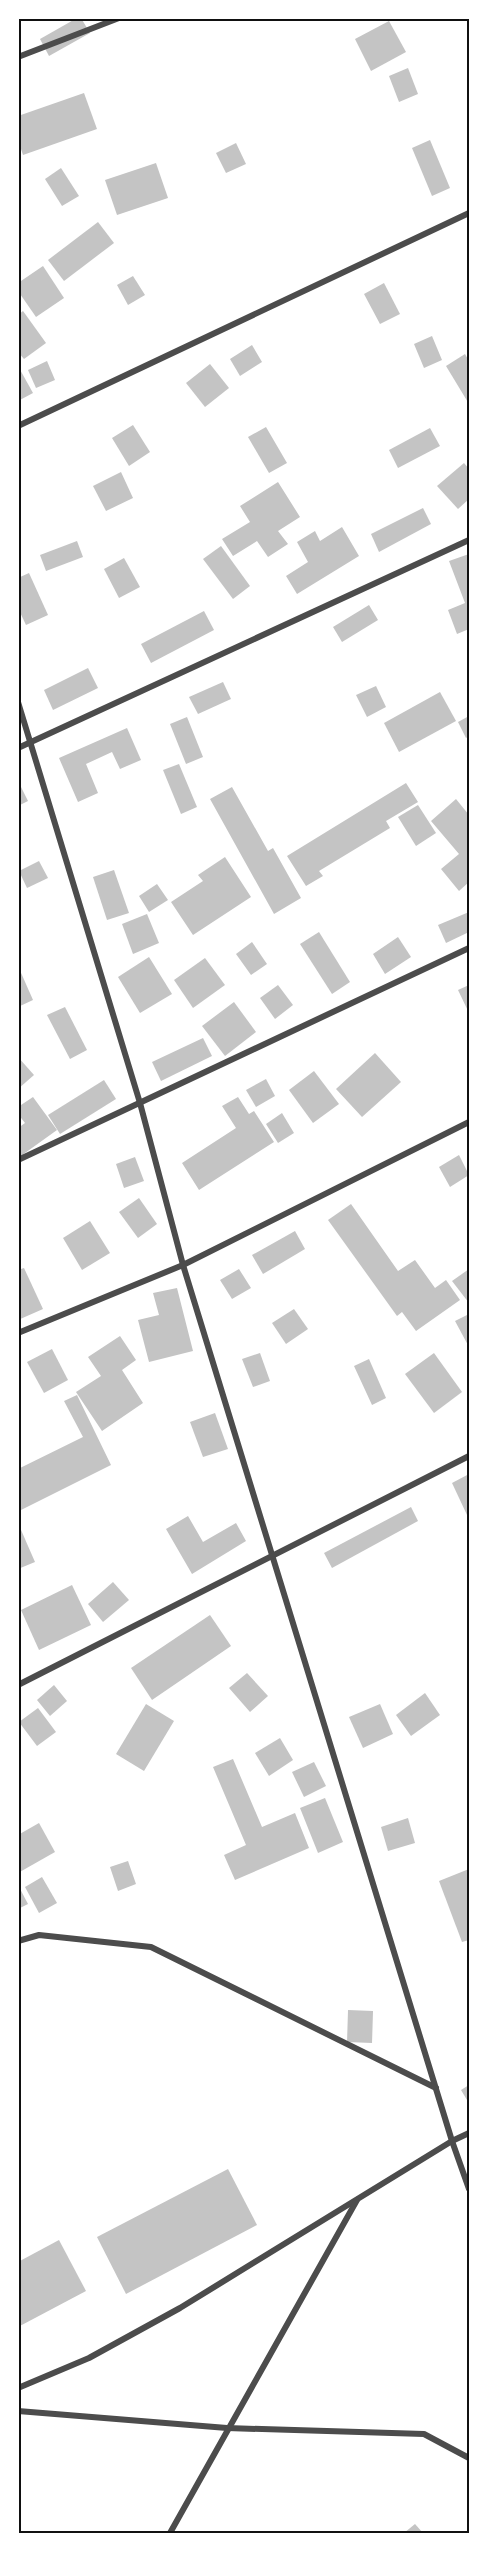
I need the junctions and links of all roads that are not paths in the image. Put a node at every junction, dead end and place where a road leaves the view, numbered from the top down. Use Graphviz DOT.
graph roads {
  1 [pos="119,18"];
  2 [pos="18,57"];
  3 [pos="469,213"];
  4 [pos="18,426"];
  5 [pos="469,540"];
  6 [pos="18,702"];
  7 [pos="30,743"];
  8 [pos="18,748"];
  9 [pos="469,948"];
  10 [pos="140,1103"];
  11 [pos="469,1122"];
  12 [pos="18,1160"];
  13 [pos="183,1265"];
  14 [pos="18,1333"];
  15 [pos="469,1456"];
  16 [pos="273,1556"];
  17 [pos="18,1685"];
  18 [pos="18,1941"];
  19 [pos="436,2088"];
  20 [pos="469,2133"];
  21 [pos="452,2141"];
  22 [pos="469,2189"];
  23 [pos="357,2199"];
  24 [pos="18,2388"];
  25 [pos="18,2411"];
  26 [pos="227,2428"];
  27 [pos="469,2458"];
  28 [pos="170,2533"];
  1 -- 2 [label="street"];
  3 -- 4 [label="street"];
  5 -- 7 [label="street"];
  6 -- 7 [label="street"];
  7 -- 8 [label="street"];
  7 -- 10 [label="street"];
  9 -- 10 [label="street"];
  10 -- 12 [label="street"];
  10 -- 13 [label="street"];
  11 -- 13 [label="street"];
  13 -- 14 [label="street"];
  13 -- 16 [label="street"];
  15 -- 16 [label="street"];
  16 -- 17 [label="street"];
  16 -- 19 [label="street"];
  18 -- 19 [label="street"];
  19 -- 21 [label="street"];
  20 -- 21 [label="street"];
  21 -- 22 [label="street"];
  21 -- 23 [label="street"];
  23 -- 24 [label="street"];
  23 -- 26 [label="street"];
  25 -- 26 [label="street"];
  26 -- 27 [label="street"];
  26 -- 28 [label="street"];
}
